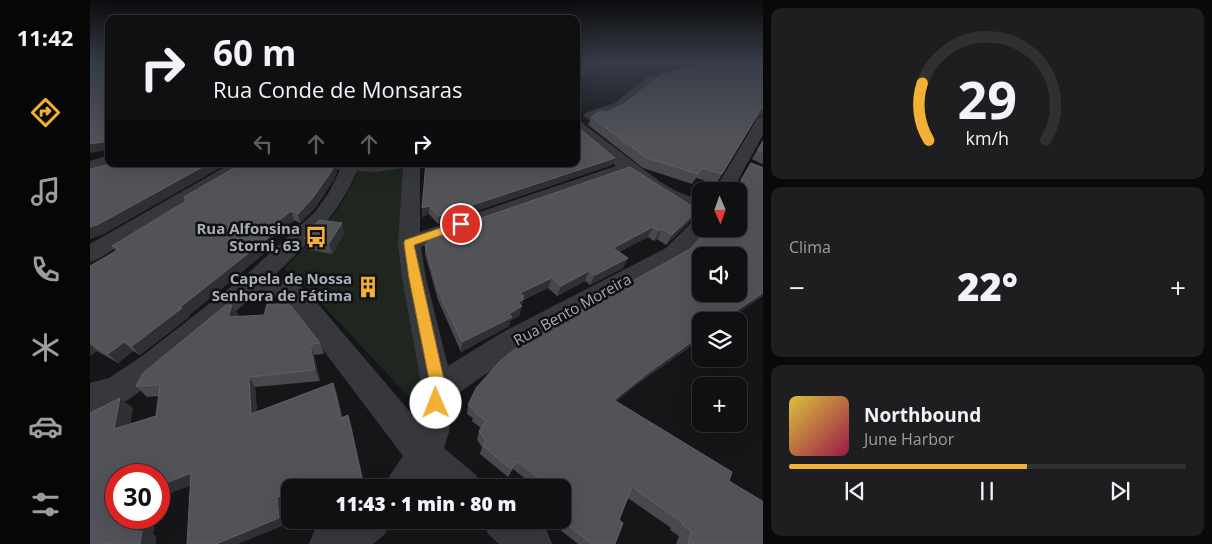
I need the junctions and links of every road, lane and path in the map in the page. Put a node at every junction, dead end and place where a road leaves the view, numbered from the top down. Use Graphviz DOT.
graph roads {
  1 [pos="640,88"];
  2 [pos="580,117"];
  3 [pos="763,119"];
  4 [pos="580,128"];
  5 [pos="105,161"];
  6 [pos="739,161"];
  7 [pos="90,166"];
  8 [pos="237,167"];
  9 [pos="342,167"];
  10 [pos="412,167"];
  11 [pos="630,167"];
  12 [pos="755,170"];
  13 [pos="728,182"];
  14 [pos="692,204"];
  15 [pos="692,235"];
  16 [pos="409,243"];
  17 [pos="90,254"];
  18 [pos="257,279"];
  19 [pos="438,389"];
  20 [pos="90,398"];
  21 [pos="424,455"];
  22 [pos="409,479"];
  23 [pos="452,479"];
  24 [pos="513,529"];
  25 [pos="531,544"];
  1 -- 2 [label="street"];
  3 -- 6 [label="street"];
  4 -- 11 [label="street"];
  5 -- 7 [label="street"];
  6 -- 12 [label="street"];
  6 -- 13 [label="street"];
  8 -- 17 [label="street"];
  9 -- 18 [label="street"];
  10 -- 16 [label="street"];
  11 -- 14 [label="street"];
  11 -- 16 [label="street"];
  15 -- 19 [label="street, Rua Bento Moreira"];
  16 -- 19 [label="street"];
  18 -- 20 [label="street"];
  18 -- 21 [label="street"];
  19 -- 21 [label="street"];
  21 -- 22 [label="street"];
  21 -- 23 [label="street"];
  24 -- 25 [label="street"];
}
